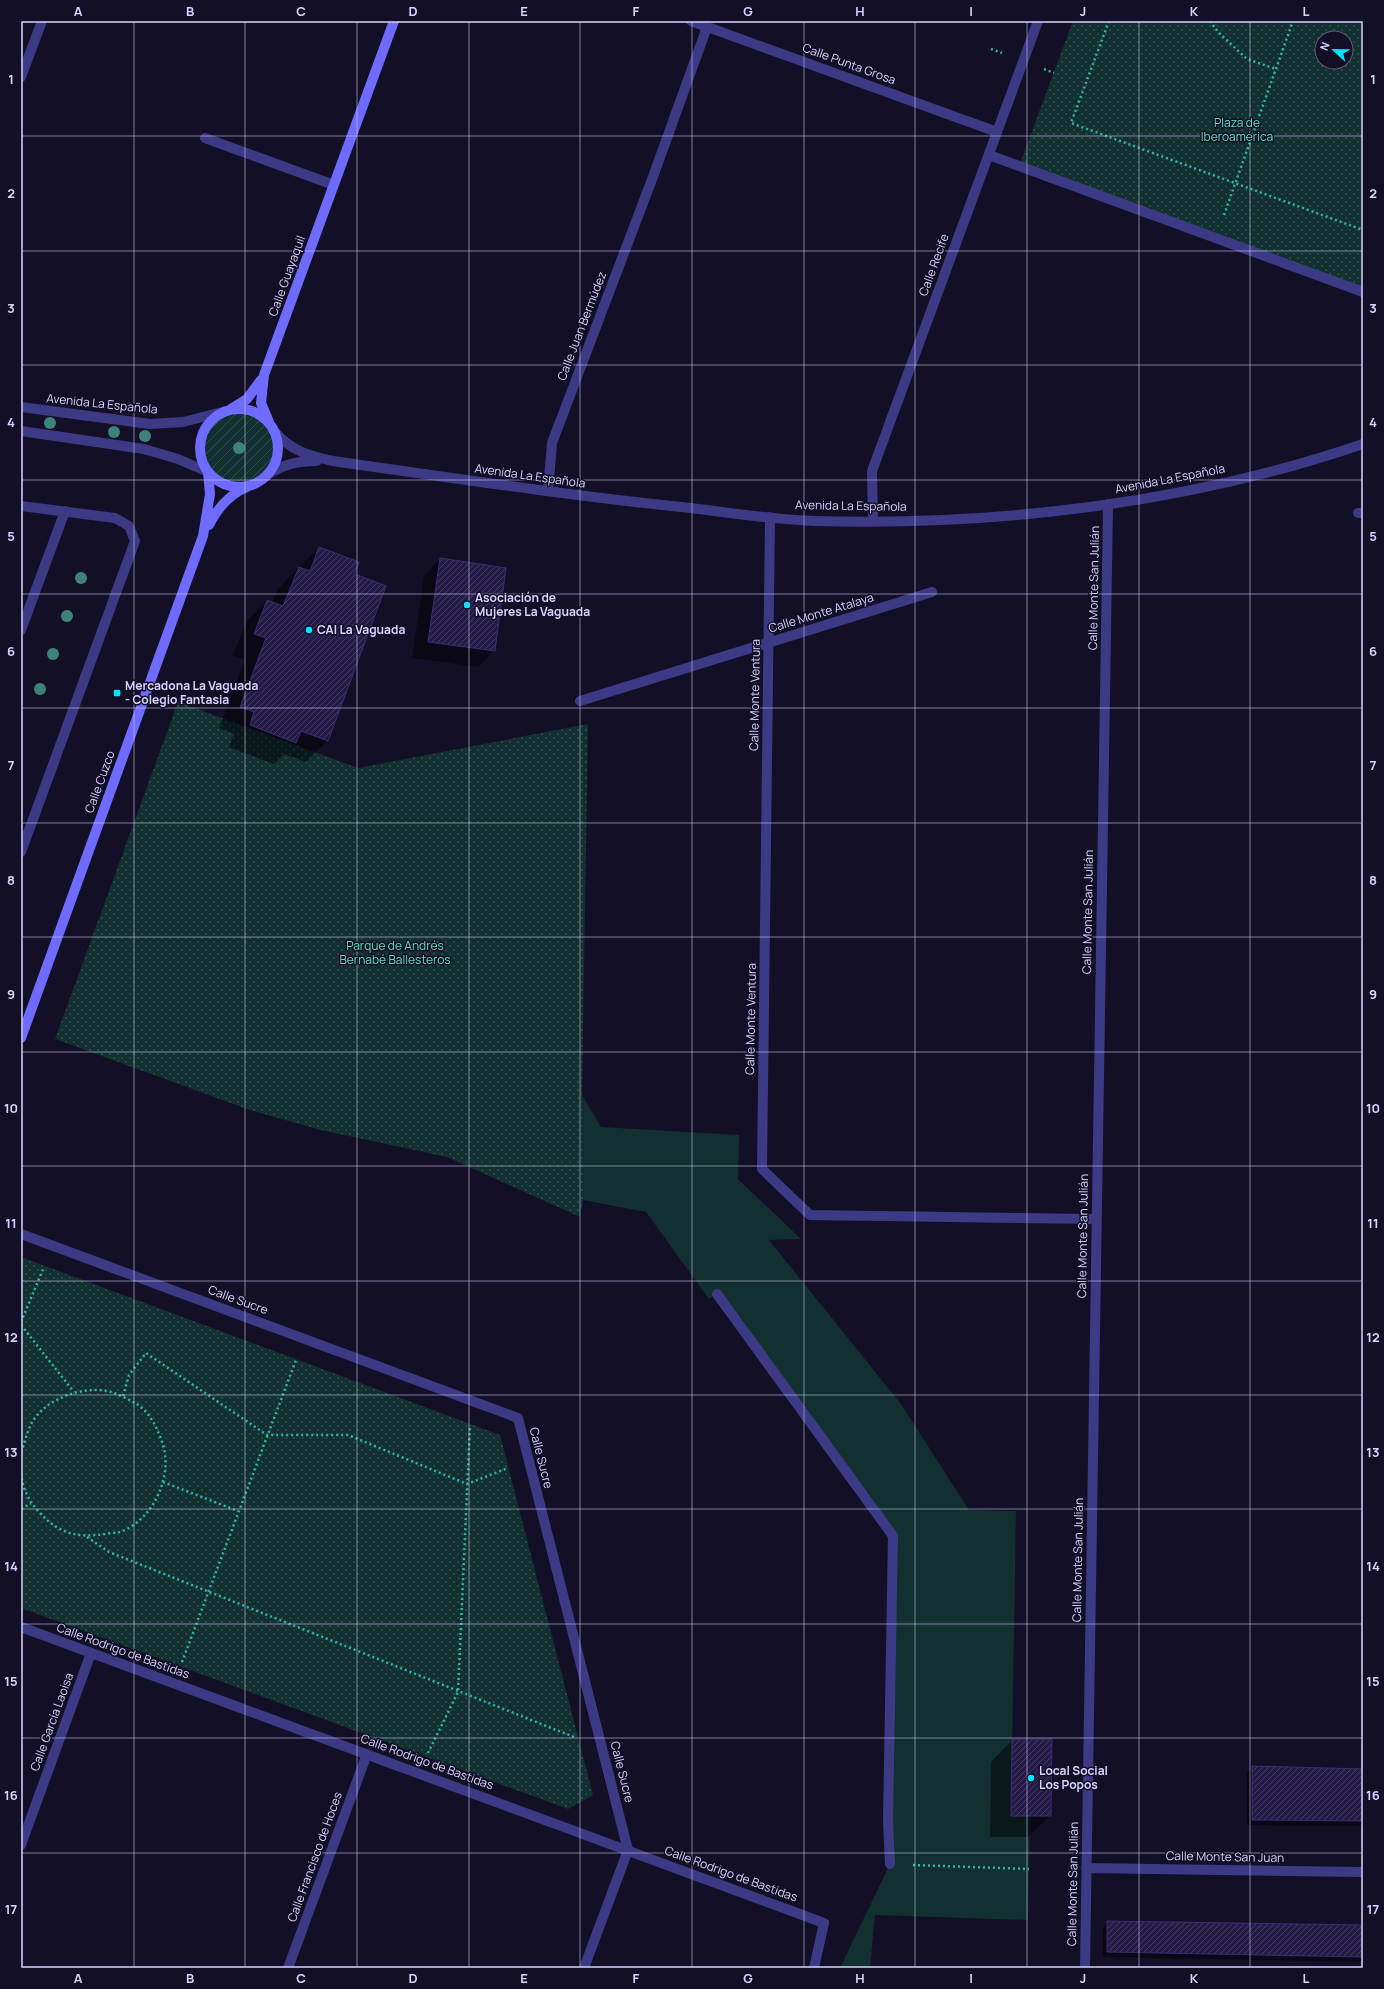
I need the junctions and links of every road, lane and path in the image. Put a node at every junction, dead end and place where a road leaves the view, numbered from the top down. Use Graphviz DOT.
graph roads {
  1 [pos="42,21"];
  2 [pos="394,21"];
  3 [pos="691,21"];
  4 [pos="1038,21"];
  5 [pos="1109,21"];
  6 [pos="1210,21"];
  7 [pos="1293,21"];
  8 [pos="708,27"];
  9 [pos="1276,69"];
  10 [pos="21,77"];
  11 [pos="997,132"];
  12 [pos="205,138"];
  13 [pos="989,155"];
  14 [pos="1235,183"];
  15 [pos="334,185"];
  16 [pos="1363,230"];
  17 [pos="1215,238"];
  18 [pos="1363,292"];
  19 [pos="264,375"];
  20 [pos="21,407"];
  21 [pos="226,411"];
  22 [pos="269,422"];
  23 [pos="21,431"];
  24 [pos="275,432"];
  25 [pos="1363,444"];
  26 [pos="333,461"];
  27 [pos="208,472"];
  28 [pos="267,475"];
  29 [pos="257,483"];
  30 [pos="548,491"];
  31 [pos="1108,504"];
  32 [pos="21,506"];
  33 [pos="64,511"];
  34 [pos="770,517"];
  35 [pos="873,521"];
  36 [pos="203,536"];
  37 [pos="932,592"];
  38 [pos="21,630"];
  39 [pos="769,642"];
  40 [pos="580,701"];
  41 [pos="21,852"];
  42 [pos="25,1014"];
  43 [pos="21,1038"];
  44 [pos="1096,1219"];
  45 [pos="21,1234"];
  46 [pos="44,1266"];
  47 [pos="717,1294"];
  48 [pos="21,1324"];
  49 [pos="296,1359"];
  50 [pos="74,1392"];
  51 [pos="123,1396"];
  52 [pos="470,1424"];
  53 [pos="267,1435"];
  54 [pos="21,1452"];
  55 [pos="509,1468"];
  56 [pos="21,1473"];
  57 [pos="163,1482"];
  58 [pos="468,1484"];
  59 [pos="32,1504"];
  60 [pos="21,1508"];
  61 [pos="238,1511"];
  62 [pos="87,1537"];
  63 [pos="208,1590"];
  64 [pos="21,1627"];
  65 [pos="91,1653"];
  66 [pos="180,1667"];
  67 [pos="458,1692"];
  68 [pos="578,1738"];
  69 [pos="366,1754"];
  70 [pos="426,1757"];
  71 [pos="21,1845"];
  72 [pos="628,1850"];
  73 [pos="890,1864"];
  74 [pos="1086,1868"];
  75 [pos="1029,1869"];
  76 [pos="1363,1872"];
  77 [pos="288,1968"];
  78 [pos="584,1968"];
  79 [pos="814,1968"];
  80 [pos="1085,1968"];
  1 -- 10 [label="street"];
  2 -- 15 [label="main road, Calle Guayaquil"];
  3 -- 8 [label="street, Calle Punta Grosa"];
  4 -- 11 [label="street, Calle Recife"];
  5 -- 14 [label="path"];
  6 -- 9 [label="path"];
  7 -- 9 [label="path"];
  8 -- 11 [label="street, Calle Punta Grosa"];
  8 -- 30 [label="street, Calle Juan Bermúdez"];
  9 -- 14 [label="path"];
  11 -- 13 [label="street, Calle Recife"];
  12 -- 15 [label="street"];
  13 -- 17 [label="street"];
  13 -- 35 [label="street, Calle Recife"];
  14 -- 16 [label="path"];
  14 -- 17 [label="path"];
  15 -- 19 [label="main road, Calle Guayaquil"];
  17 -- 18 [label="street"];
  19 -- 21 [label="main road, Calle Guayaquil"];
  19 -- 22 [label="main road, Calle Guayaquil"];
  20 -- 21 [label="street, Avenida La Española"];
  21 -- 22 [label="main road"];
  21 -- 27 [label="main road"];
  22 -- 24 [label="main road"];
  23 -- 27 [label="street"];
  24 -- 26 [label="street, Avenida La Española"];
  24 -- 28 [label="main road"];
  25 -- 31 [label="street, Avenida La Española"];
  26 -- 28 [label="street, Avenida La Española"];
  26 -- 30 [label="street, Avenida La Española"];
  27 -- 29 [label="main road"];
  27 -- 36 [label="main road, Calle Cuzco"];
  28 -- 29 [label="main road"];
  29 -- 36 [label="main road, Calle Cuzco"];
  30 -- 34 [label="street, Avenida La Española"];
  31 -- 35 [label="street, Avenida La Española"];
  31 -- 44 [label="street, Calle Monte San Julián"];
  32 -- 33 [label="street"];
  33 -- 38 [label="street"];
  33 -- 41 [label="street"];
  34 -- 35 [label="street, Avenida La Española"];
  34 -- 39 [label="street, Calle Monte Ventura"];
  36 -- 42 [label="main road, Calle Cuzco"];
  37 -- 39 [label="street, Calle Monte Atalaya"];
  39 -- 40 [label="street, Calle Monte Atalaya"];
  39 -- 44 [label="street, Calle Monte Ventura"];
  42 -- 43 [label="main road, Calle Cuzco"];
  44 -- 74 [label="street, Calle Monte San Julián"];
  45 -- 72 [label="street, Calle Sucre"];
  46 -- 48 [label="path"];
  47 -- 73 [label="street"];
  48 -- 50 [label="path"];
  49 -- 53 [label="path"];
  50 -- 51 [label="path"];
  50 -- 54 [label="path"];
  51 -- 53 [label="path"];
  51 -- 57 [label="path"];
  52 -- 58 [label="path"];
  53 -- 58 [label="path"];
  53 -- 61 [label="path"];
  55 -- 58 [label="path"];
  56 -- 59 [label="path"];
  57 -- 61 [label="path"];
  57 -- 62 [label="path"];
  58 -- 67 [label="path"];
  59 -- 60 [label="path"];
  59 -- 62 [label="path"];
  61 -- 63 [label="path"];
  62 -- 63 [label="path"];
  63 -- 66 [label="path"];
  63 -- 67 [label="path"];
  64 -- 65 [label="street, Calle Rodrigo de Bastidas"];
  65 -- 69 [label="street, Calle Rodrigo de Bastidas"];
  65 -- 71 [label="street, Calle García Laoisa"];
  67 -- 68 [label="path"];
  67 -- 70 [label="path"];
  69 -- 72 [label="street, Calle Rodrigo de Bastidas"];
  69 -- 77 [label="street, Calle Francisco de Hoces"];
  72 -- 78 [label="street"];
  72 -- 79 [label="street, Calle Rodrigo de Bastidas"];
  73 -- 75 [label="path"];
  74 -- 76 [label="street, Calle Monte San Juan"];
  74 -- 80 [label="street, Calle Monte San Julián"];
}
